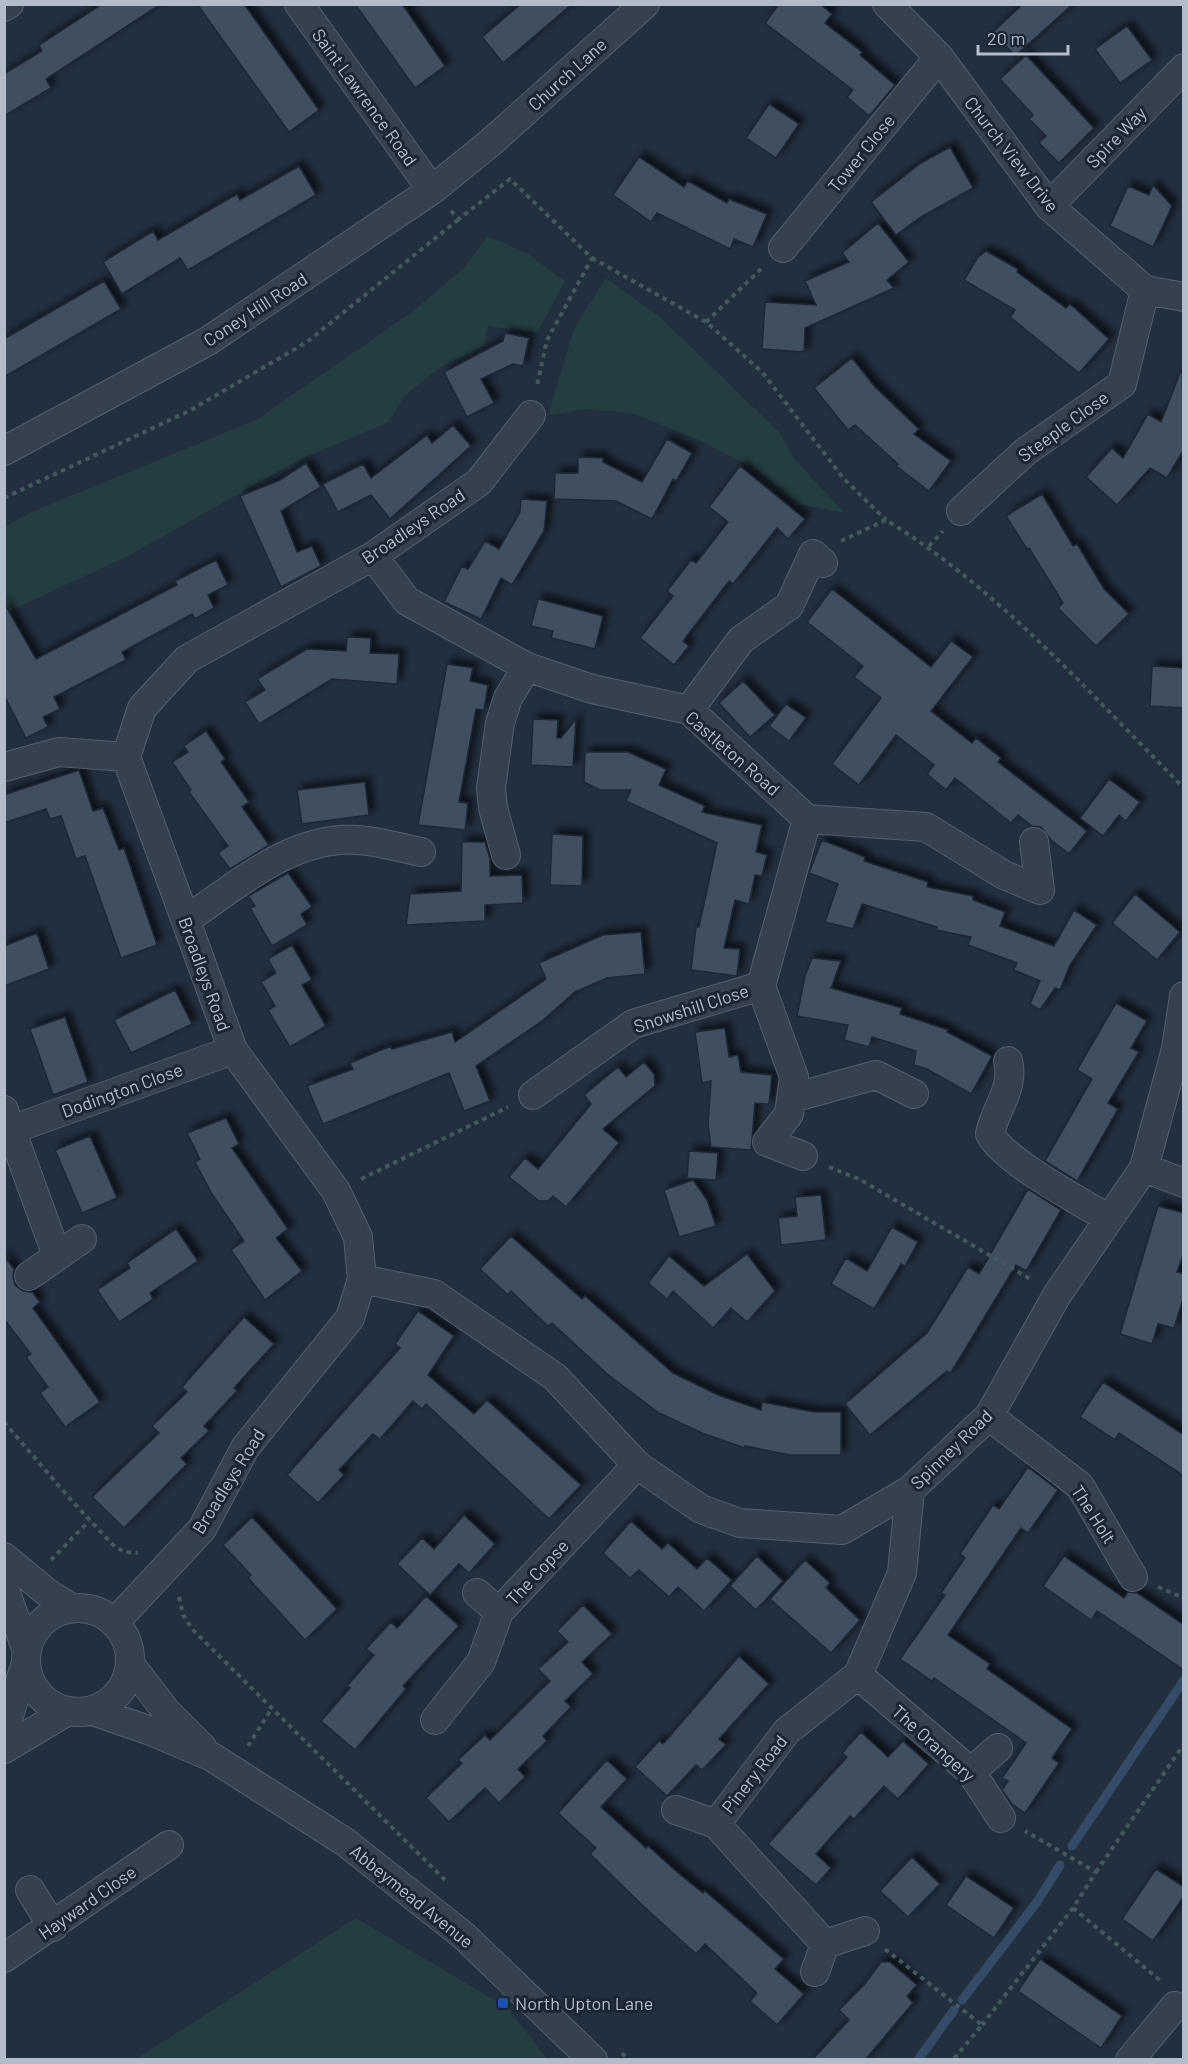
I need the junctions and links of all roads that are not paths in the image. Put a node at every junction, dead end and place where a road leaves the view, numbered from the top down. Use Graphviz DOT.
graph roads {
  1 [pos="9,4"];
  2 [pos="299,4"];
  3 [pos="645,4"];
  4 [pos="887,4"];
  5 [pos="4,7"];
  6 [pos="939,57"];
  7 [pos="1184,68"];
  8 [pos="490,143"];
  9 [pos="432,190"];
  10 [pos="1049,206"];
  11 [pos="783,248"];
  12 [pos="1145,290"];
  13 [pos="1184,297"];
  14 [pos="531,415"];
  15 [pos="4,451"];
  16 [pos="961,511"];
  17 [pos="373,556"];
  18 [pos="818,558"];
  19 [pos="527,667"];
  20 [pos="689,710"];
  21 [pos="126,757"];
  22 [pos="4,767"];
  23 [pos="807,819"];
  24 [pos="1034,842"];
  25 [pos="421,852"];
  26 [pos="506,855"];
  27 [pos="186,920"];
  28 [pos="761,986"];
  29 [pos="1184,996"];
  30 [pos="233,1050"];
  31 [pos="1008,1060"];
  32 [pos="914,1094"];
  33 [pos="533,1095"];
  34 [pos="792,1098"];
  35 [pos="8,1120"];
  36 [pos="804,1156"];
  37 [pos="1144,1168"];
  38 [pos="1184,1183"];
  39 [pos="1109,1219"];
  40 [pos="82,1239"];
  41 [pos="57,1256"];
  42 [pos="29,1276"];
  43 [pos="362,1280"];
  44 [pos="989,1416"];
  45 [pos="637,1465"];
  46 [pos="910,1490"];
  47 [pos="4,1557"];
  48 [pos="1132,1577"];
  49 [pos="4,1587"];
  50 [pos="477,1593"];
  51 [pos="70,1608"];
  52 [pos="499,1612"];
  53 [pos="115,1622"];
  54 [pos="25,1657"];
  55 [pos="130,1664"];
  56 [pos="858,1675"];
  57 [pos="79,1711"];
  58 [pos="435,1720"];
  59 [pos="4,1731"];
  60 [pos="998,1748"];
  61 [pos="4,1749"];
  62 [pos="222,1764"];
  63 [pos="971,1772"];
  64 [pos="676,1810"];
  65 [pos="1001,1818"];
  66 [pos="716,1824"];
  67 [pos="169,1845"];
  68 [pos="30,1890"];
  69 [pos="53,1927"];
  70 [pos="871,1937"];
  71 [pos="825,1944"];
  72 [pos="4,1958"];
  73 [pos="815,1972"];
  74 [pos="1175,2006"];
  75 [pos="606,2055"];
  76 [pos="1130,2060"];
  1 -- 5 [label="street"];
  2 -- 9 [label="street, Saint Lawrence Road"];
  3 -- 8 [label="street, Church Lane"];
  4 -- 6 [label="street, Church View Drive"];
  6 -- 10 [label="street, Church View Drive"];
  6 -- 11 [label="street, Tower Close"];
  7 -- 10 [label="street, Spire Way"];
  8 -- 9 [label="street, Coney Hill Road"];
  9 -- 15 [label="street, Coney Hill Road"];
  10 -- 12 [label="street, Church View Drive"];
  12 -- 13 [label="street"];
  12 -- 16 [label="street, Steeple Close"];
  14 -- 17 [label="street, Broadleys Road"];
  17 -- 19 [label="street, Castleton Road"];
  17 -- 21 [label="street, Broadleys Road"];
  18 -- 20 [label="street"];
  19 -- 20 [label="street, Castleton Road"];
  19 -- 26 [label="street"];
  20 -- 23 [label="street, Castleton Road"];
  21 -- 22 [label="street"];
  21 -- 27 [label="street, Broadleys Road"];
  23 -- 24 [label="street"];
  23 -- 28 [label="street, Snowshill Close"];
  25 -- 27 [label="street"];
  27 -- 30 [label="street, Broadleys Road"];
  28 -- 33 [label="street, Snowshill Close"];
  28 -- 34 [label="street, Snowshill Close"];
  29 -- 37 [label="street, Spinney Road"];
  30 -- 35 [label="street, Dodington Close"];
  30 -- 43 [label="street, Broadleys Road"];
  31 -- 39 [label="street"];
  32 -- 34 [label="street"];
  34 -- 36 [label="street, Snowshill Close"];
  35 -- 41 [label="street, Dodington Close"];
  37 -- 38 [label="street"];
  37 -- 39 [label="street, Spinney Road"];
  39 -- 44 [label="street, Spinney Road"];
  40 -- 41 [label="street"];
  41 -- 42 [label="street"];
  43 -- 45 [label="street, Spinney Road"];
  43 -- 53 [label="street, Broadleys Road"];
  44 -- 46 [label="street, Spinney Road"];
  44 -- 48 [label="street, The Holt"];
  45 -- 46 [label="street, Spinney Road"];
  45 -- 52 [label="street, The Copse"];
  46 -- 56 [label="street, Pinery Road"];
  47 -- 51 [label="street"];
  49 -- 54 [label="street"];
  50 -- 52 [label="street"];
  51 -- 53 [label="street"];
  51 -- 54 [label="street"];
  52 -- 58 [label="street, The Copse"];
  53 -- 55 [label="street"];
  54 -- 57 [label="street"];
  54 -- 59 [label="street"];
  55 -- 57 [label="street"];
  55 -- 62 [label="street, Abbeymead Avenue"];
  56 -- 63 [label="street, The Orangery"];
  56 -- 66 [label="street, Pinery Road"];
  57 -- 61 [label="street"];
  57 -- 62 [label="street, Abbeymead Avenue"];
  60 -- 63 [label="street"];
  62 -- 75 [label="street, Abbeymead Avenue"];
  63 -- 65 [label="street, The Orangery"];
  64 -- 66 [label="street"];
  66 -- 71 [label="street, Pinery Road"];
  67 -- 69 [label="street, Hayward Close"];
  68 -- 69 [label="street"];
  69 -- 72 [label="street, Hayward Close"];
  70 -- 71 [label="street"];
  71 -- 73 [label="street"];
  74 -- 76 [label="street"];
}
